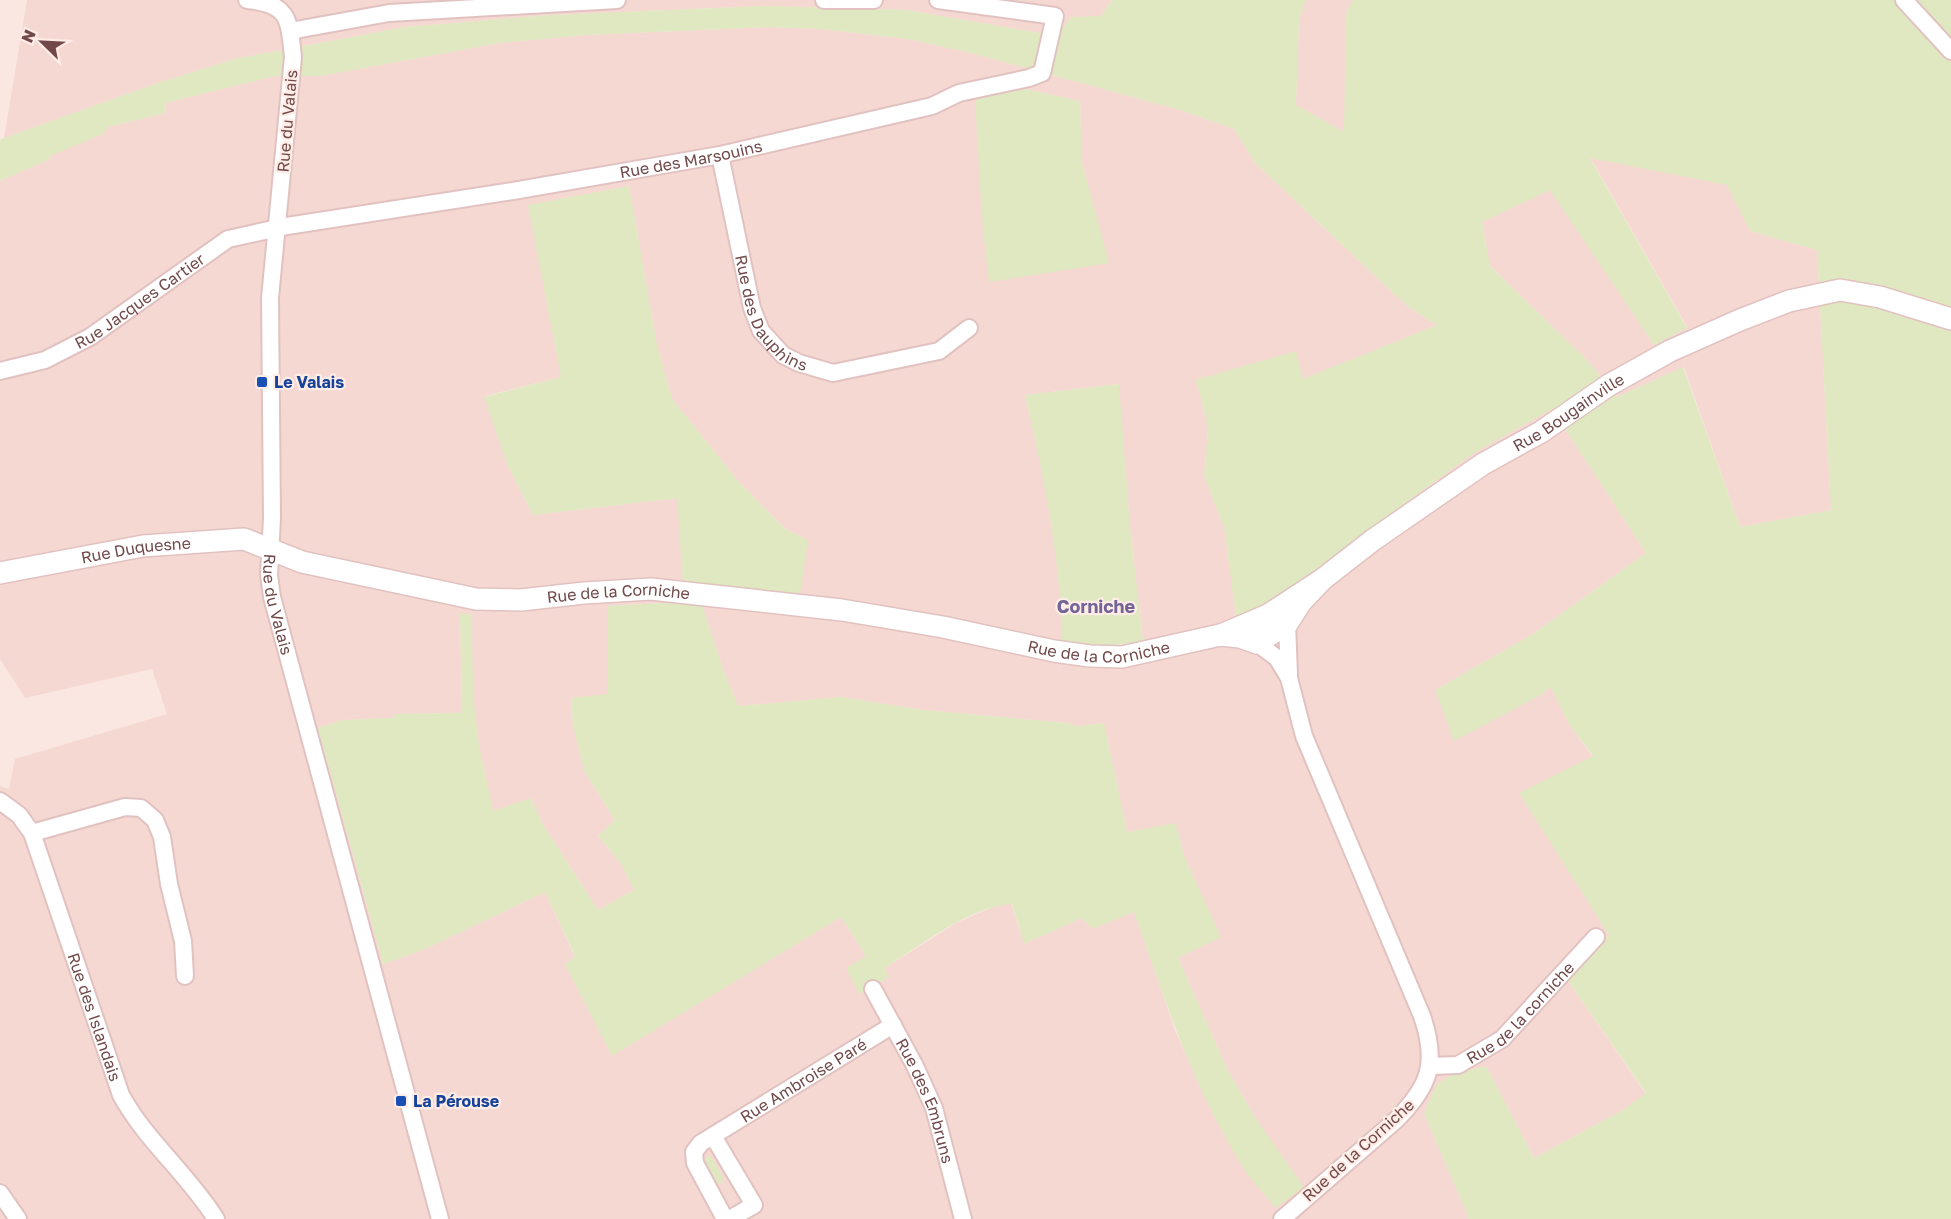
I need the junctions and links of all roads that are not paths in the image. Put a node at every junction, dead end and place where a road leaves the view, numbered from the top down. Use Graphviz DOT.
graph roads {
  1 [pos="247,0"];
  2 [pos="617,0"];
  3 [pos="824,0"];
  4 [pos="874,0"];
  5 [pos="938,0"];
  6 [pos="1904,0"];
  7 [pos="290,31"];
  8 [pos="1951,51"];
  9 [pos="720,155"];
  10 [pos="277,228"];
  11 [pos="1951,319"];
  12 [pos="969,328"];
  13 [pos="0,371"];
  14 [pos="270,550"];
  15 [pos="0,573"];
  16 [pos="1323,579"];
  17 [pos="1268,615"];
  18 [pos="1287,624"];
  19 [pos="1220,635"];
  20 [pos="1257,643"];
  21 [pos="1289,678"];
  22 [pos="0,801"];
  23 [pos="32,833"];
  24 [pos="1596,937"];
  25 [pos="185,976"];
  26 [pos="873,989"];
  27 [pos="893,1025"];
  28 [pos="1430,1066"];
  29 [pos="714,1136"];
  30 [pos="0,1193"];
  31 [pos="18,1219"];
  32 [pos="216,1219"];
  33 [pos="440,1219"];
  34 [pos="728,1219"];
  35 [pos="963,1219"];
  36 [pos="1282,1219"];
  1 -- 7 [label="street, Rue du Valais"];
  2 -- 7 [label="street"];
  3 -- 4 [label="street"];
  5 -- 9 [label="street, Rue des Marsouins"];
  6 -- 8 [label="street"];
  7 -- 10 [label="street, Rue du Valais"];
  9 -- 10 [label="street, Rue des Marsouins"];
  9 -- 12 [label="street, Rue des Dauphins"];
  10 -- 13 [label="street, Rue Jacques Cartier"];
  10 -- 14 [label="street, Rue du Valais"];
  11 -- 16 [label="street, Rue Bougainville"];
  14 -- 15 [label="street, Rue Duquesne"];
  14 -- 19 [label="street, Rue de la Corniche"];
  14 -- 33 [label="street, Rue du Valais"];
  16 -- 17 [label="street, Rue Bougainville"];
  16 -- 18 [label="street"];
  17 -- 19 [label="street, Rue Bougainville"];
  17 -- 20 [label="street"];
  18 -- 20 [label="street"];
  18 -- 21 [label="street"];
  19 -- 20 [label="street, Rue de la Corniche"];
  20 -- 21 [label="street, Rue de la Corniche"];
  21 -- 28 [label="street, Rue de la Corniche"];
  22 -- 23 [label="street, Rue des Islandais"];
  23 -- 25 [label="street"];
  23 -- 32 [label="street, Rue des Islandais"];
  24 -- 28 [label="street, Rue de la corniche"];
  26 -- 27 [label="street, Rue des Embruns"];
  27 -- 29 [label="street, Rue Ambroise Paré"];
  27 -- 35 [label="street, Rue des Embruns"];
  28 -- 36 [label="street, Rue de la Corniche"];
  29 -- 34 [label="street, Rue Ambroise Paré"];
  29 -- 34 [label="street, Rue Ambroise Paré"];
  30 -- 31 [label="street"];
}
